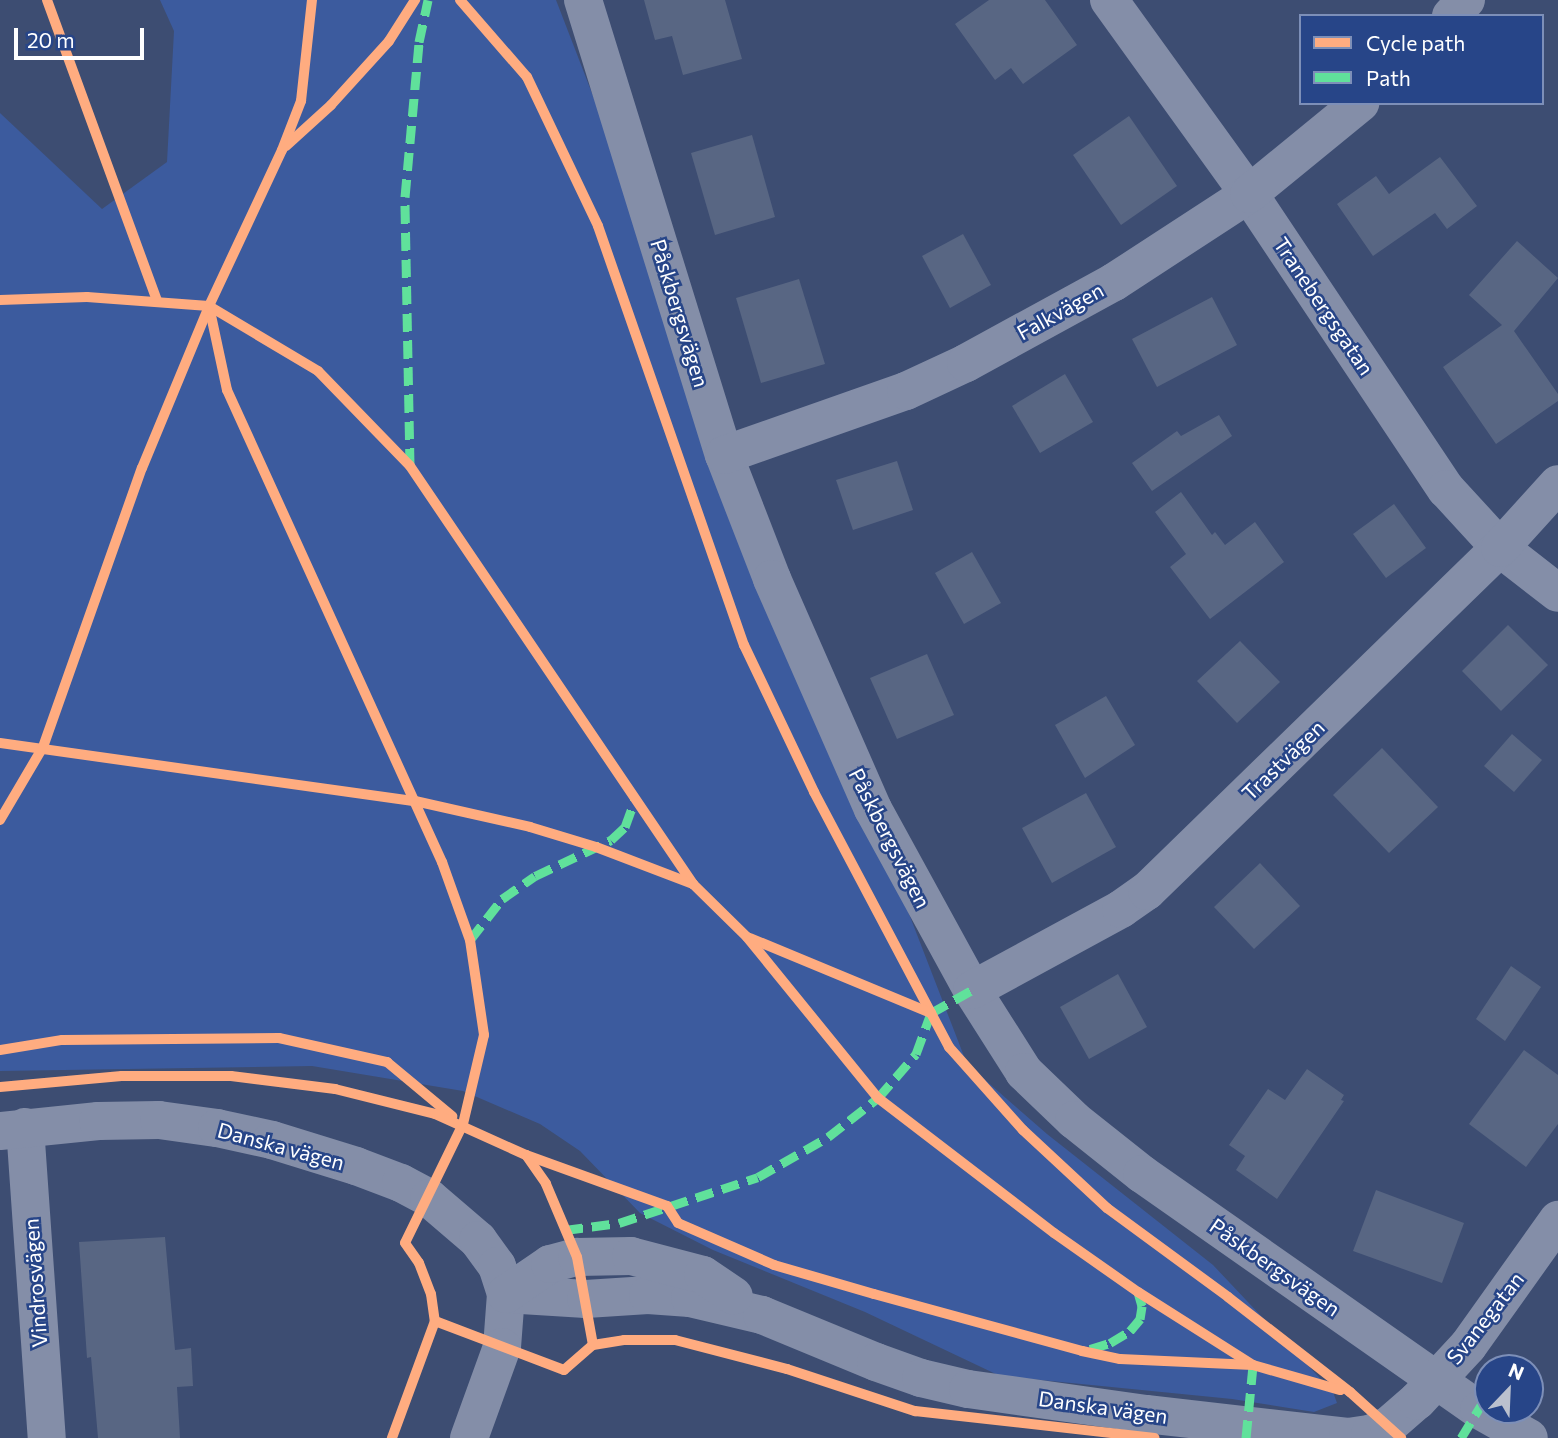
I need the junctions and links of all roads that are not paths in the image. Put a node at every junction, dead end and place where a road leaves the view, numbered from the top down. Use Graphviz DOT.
graph roads {
  1 [pos="583,0"];
  2 [pos="1109,0"];
  3 [pos="1466,0"];
  4 [pos="1453,14"];
  5 [pos="1358,105"];
  6 [pos="1249,194"];
  7 [pos="724,455"];
  8 [pos="1558,484"];
  9 [pos="1500,548"];
  10 [pos="1558,593"];
  11 [pos="972,990"];
  12 [pos="13,1129"];
  13 [pos="1558,1220"];
  14 [pos="506,1294"];
  15 [pos="1436,1380"];
  16 [pos="47,1438"];
  17 [pos="469,1438"];
  18 [pos="1529,1438"];
  1 -- 7 [label="street, Påskbergsvägen"];
  2 -- 6 [label="street, Tranebergsgatan"];
  3 -- 4 [label="street"];
  5 -- 6 [label="street, Falkvägen"];
  6 -- 7 [label="street, Falkvägen"];
  6 -- 9 [label="street, Tranebergsgatan"];
  7 -- 11 [label="street, Påskbergsvägen"];
  8 -- 9 [label="street, Trastvägen"];
  9 -- 10 [label="street, Tranebergsgatan"];
  9 -- 11 [label="street, Trastvägen"];
  11 -- 15 [label="street, Påskbergsvägen"];
  12 -- 14 [label="street, Danska vägen"];
  12 -- 16 [label="street, Vindrosvägen"];
  13 -- 15 [label="street, Svanegatan"];
  14 -- 15 [label="street, Danska vägen"];
  14 -- 17 [label="street"];
  15 -- 18 [label="street, Påskbergsvägen"];
}
